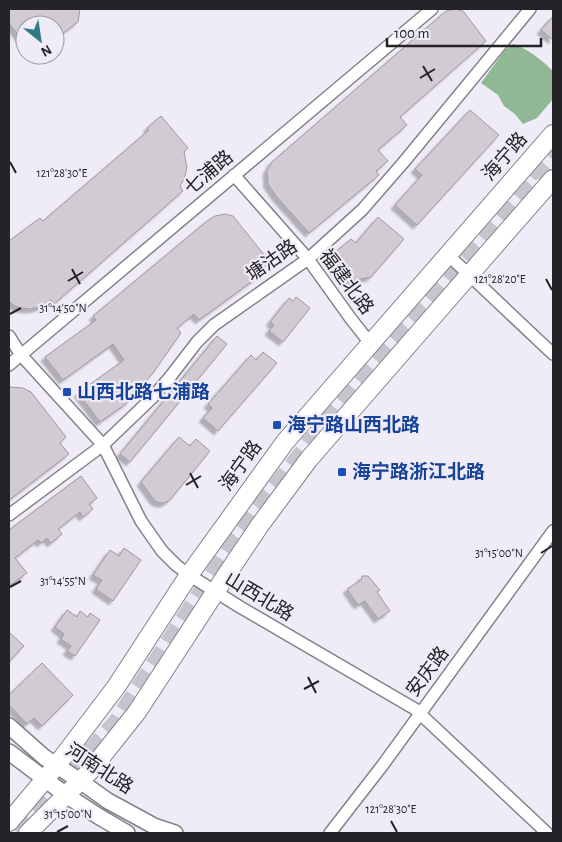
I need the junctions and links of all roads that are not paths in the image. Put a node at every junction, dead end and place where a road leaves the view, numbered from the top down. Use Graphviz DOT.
graph roads {
  1 [pos="432,9"];
  2 [pos="530,9"];
  3 [pos="553,134"];
  4 [pos="234,175"];
  5 [pos="553,179"];
  6 [pos="447,254"];
  7 [pos="308,259"];
  8 [pos="469,275"];
  9 [pos="9,336"];
  10 [pos="370,343"];
  11 [pos="553,354"];
  12 [pos="21,355"];
  13 [pos="9,365"];
  14 [pos="103,445"];
  15 [pos="9,515"];
  16 [pos="553,531"];
  17 [pos="189,575"];
  18 [pos="216,591"];
  19 [pos="420,713"];
  20 [pos="9,726"];
  21 [pos="9,752"];
  22 [pos="51,772"];
  23 [pos="80,781"];
  24 [pos="66,795"];
  25 [pos="9,822"];
  26 [pos="28,833"];
  27 [pos="127,833"];
  28 [pos="175,833"];
  29 [pos="330,833"];
  30 [pos="547,833"];
  1 -- 4 [label="street, 七浦路"];
  2 -- 7 [label="street, 塘沽路"];
  3 -- 6 [label="main road, 海宁路"];
  4 -- 7 [label="street, 福建北路"];
  4 -- 12 [label="street, 七浦路"];
  5 -- 8 [label="main road"];
  6 -- 8 [label="street"];
  6 -- 10 [label="main road, 海宁路"];
  7 -- 10 [label="street, 福建北路"];
  7 -- 14 [label="street, 塘沽路"];
  8 -- 11 [label="street"];
  8 -- 18 [label="main road"];
  9 -- 12 [label="street, 山西北路"];
  10 -- 17 [label="main road, 海宁路"];
  12 -- 13 [label="street, 七浦路"];
  12 -- 14 [label="street, 山西北路"];
  14 -- 15 [label="street, 塘沽路"];
  14 -- 17 [label="street, 山西北路"];
  16 -- 19 [label="street, 安庆路"];
  17 -- 18 [label="street, 山西北路"];
  17 -- 22 [label="main road, 海宁路"];
  18 -- 19 [label="street, 山西北路"];
  18 -- 23 [label="main road"];
  19 -- 29 [label="street, 安庆路"];
  19 -- 30 [label="street, 山西北路"];
  20 -- 22 [label="main road, 河南北路"];
  21 -- 22 [label="main road, 河南北路"];
  22 -- 23 [label="main road, 河南北路"];
  22 -- 24 [label="main road, 河南北路"];
  22 -- 25 [label="main road, 海宁路"];
  23 -- 24 [label="main road"];
  23 -- 28 [label="main road, 河南北路"];
  24 -- 26 [label="main road"];
  24 -- 27 [label="main road, 河南北路"];
}
